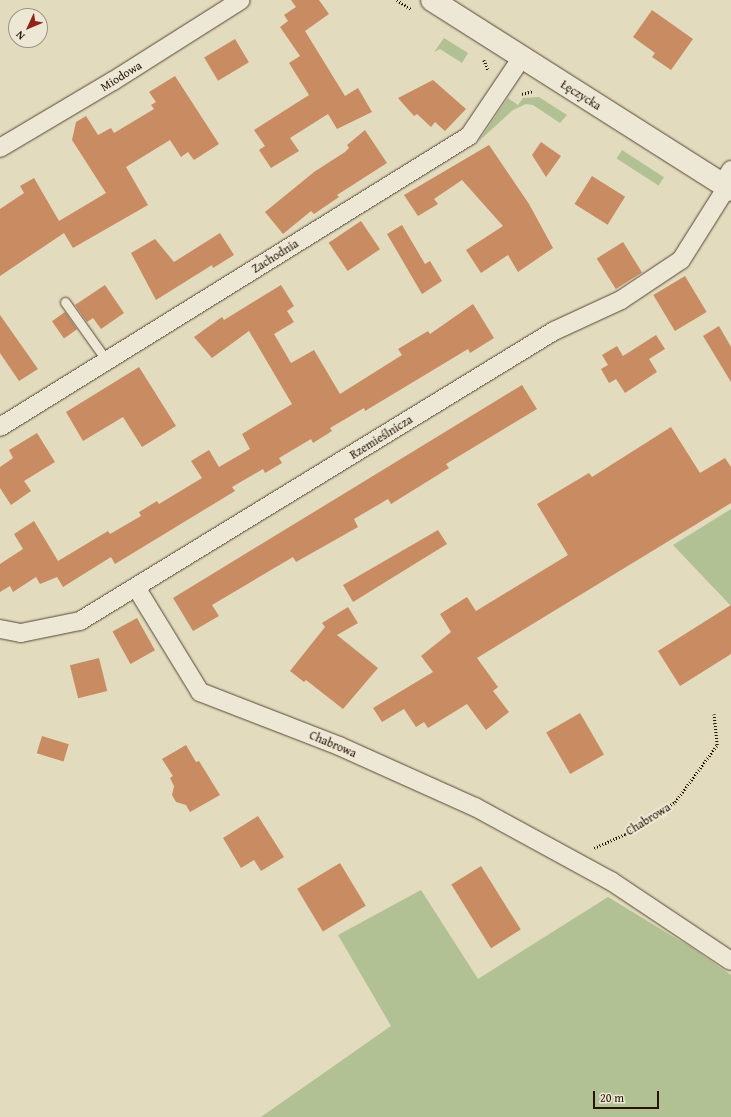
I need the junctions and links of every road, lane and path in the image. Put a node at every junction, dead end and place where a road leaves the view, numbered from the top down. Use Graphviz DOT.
graph roads {
  1 [pos="240,0"];
  2 [pos="432,0"];
  3 [pos="522,58"];
  4 [pos="0,148"];
  5 [pos="728,183"];
  6 [pos="65,302"];
  7 [pos="108,360"];
  8 [pos="0,427"];
  9 [pos="136,589"];
  10 [pos="0,629"];
  11 [pos="714,714"];
  12 [pos="571,858"];
  13 [pos="731,961"];
  1 -- 4 [label="street, Miodowa"];
  2 -- 3 [label="main road, Łęczycka"];
  3 -- 5 [label="main road, Łęczycka"];
  3 -- 7 [label="street, Zachodnia"];
  5 -- 9 [label="street, Rzemieślnicza"];
  6 -- 7 [label="lane"];
  7 -- 8 [label="street, Zachodnia"];
  9 -- 10 [label="street, Rzemieślnicza"];
  9 -- 12 [label="street, Chabrowa"];
  11 -- 12 [label="path, Chabrowa"];
  12 -- 13 [label="street, Chabrowa"];
}
